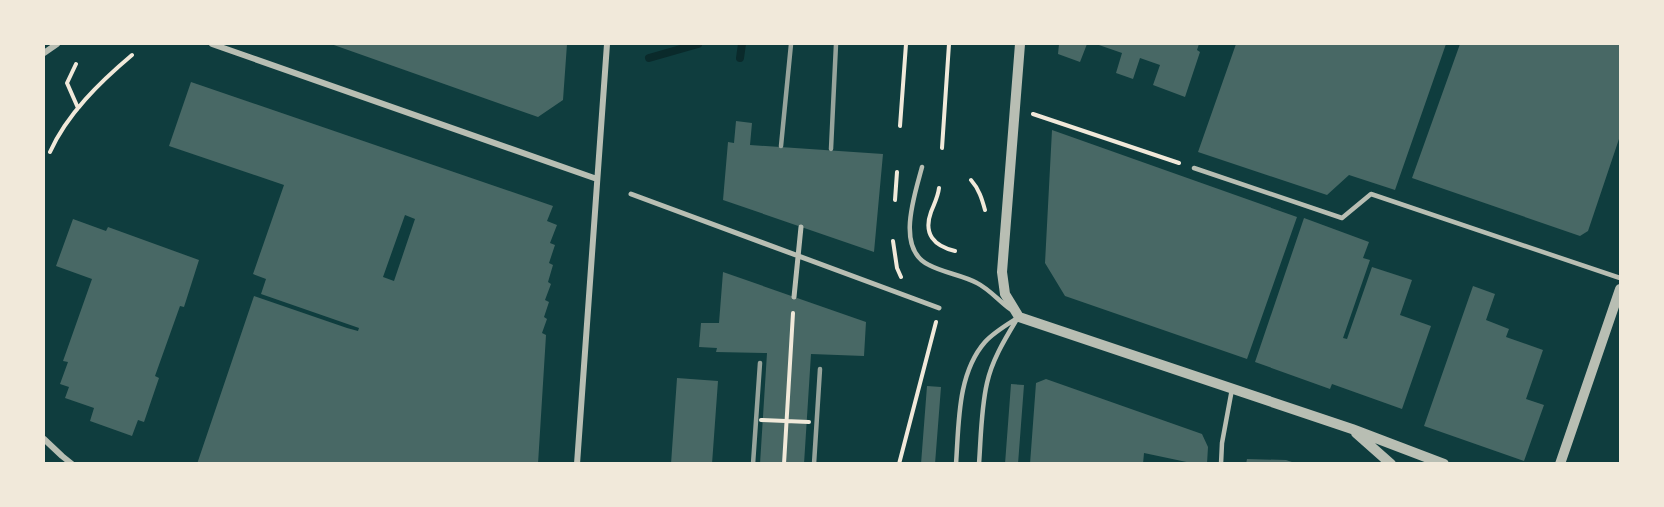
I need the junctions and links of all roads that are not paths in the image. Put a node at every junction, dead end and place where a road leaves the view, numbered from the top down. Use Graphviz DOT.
graph roads {
  1 [pos="57,44"];
  2 [pos="212,44"];
  3 [pos="607,44"];
  4 [pos="1020,44"];
  5 [pos="44,53"];
  6 [pos="922,167"];
  7 [pos="1194,168"];
  8 [pos="597,179"];
  9 [pos="631,194"];
  10 [pos="801,227"];
  11 [pos="799,256"];
  12 [pos="1620,278"];
  13 [pos="1620,290"];
  14 [pos="794,297"];
  15 [pos="939,308"];
  16 [pos="1019,317"];
  17 [pos="1232,389"];
  18 [pos="1352,429"];
  19 [pos="44,439"];
  20 [pos="72,464"];
  21 [pos="577,464"];
  22 [pos="956,464"];
  23 [pos="979,464"];
  24 [pos="1221,464"];
  25 [pos="1391,464"];
  26 [pos="1444,464"];
  27 [pos="1560,464"];
  1 -- 5 [label="street"];
  2 -- 8 [label="street"];
  3 -- 8 [label="street"];
  4 -- 16 [label="street"];
  6 -- 16 [label="lane"];
  7 -- 12 [label="lane"];
  8 -- 21 [label="street"];
  9 -- 11 [label="street"];
  10 -- 11 [label="street"];
  11 -- 14 [label="street"];
  11 -- 15 [label="street"];
  13 -- 27 [label="street"];
  16 -- 17 [label="street"];
  16 -- 22 [label="lane"];
  16 -- 23 [label="lane"];
  17 -- 18 [label="street"];
  17 -- 24 [label="lane"];
  18 -- 25 [label="street"];
  18 -- 26 [label="street"];
  19 -- 20 [label="street"];
}
